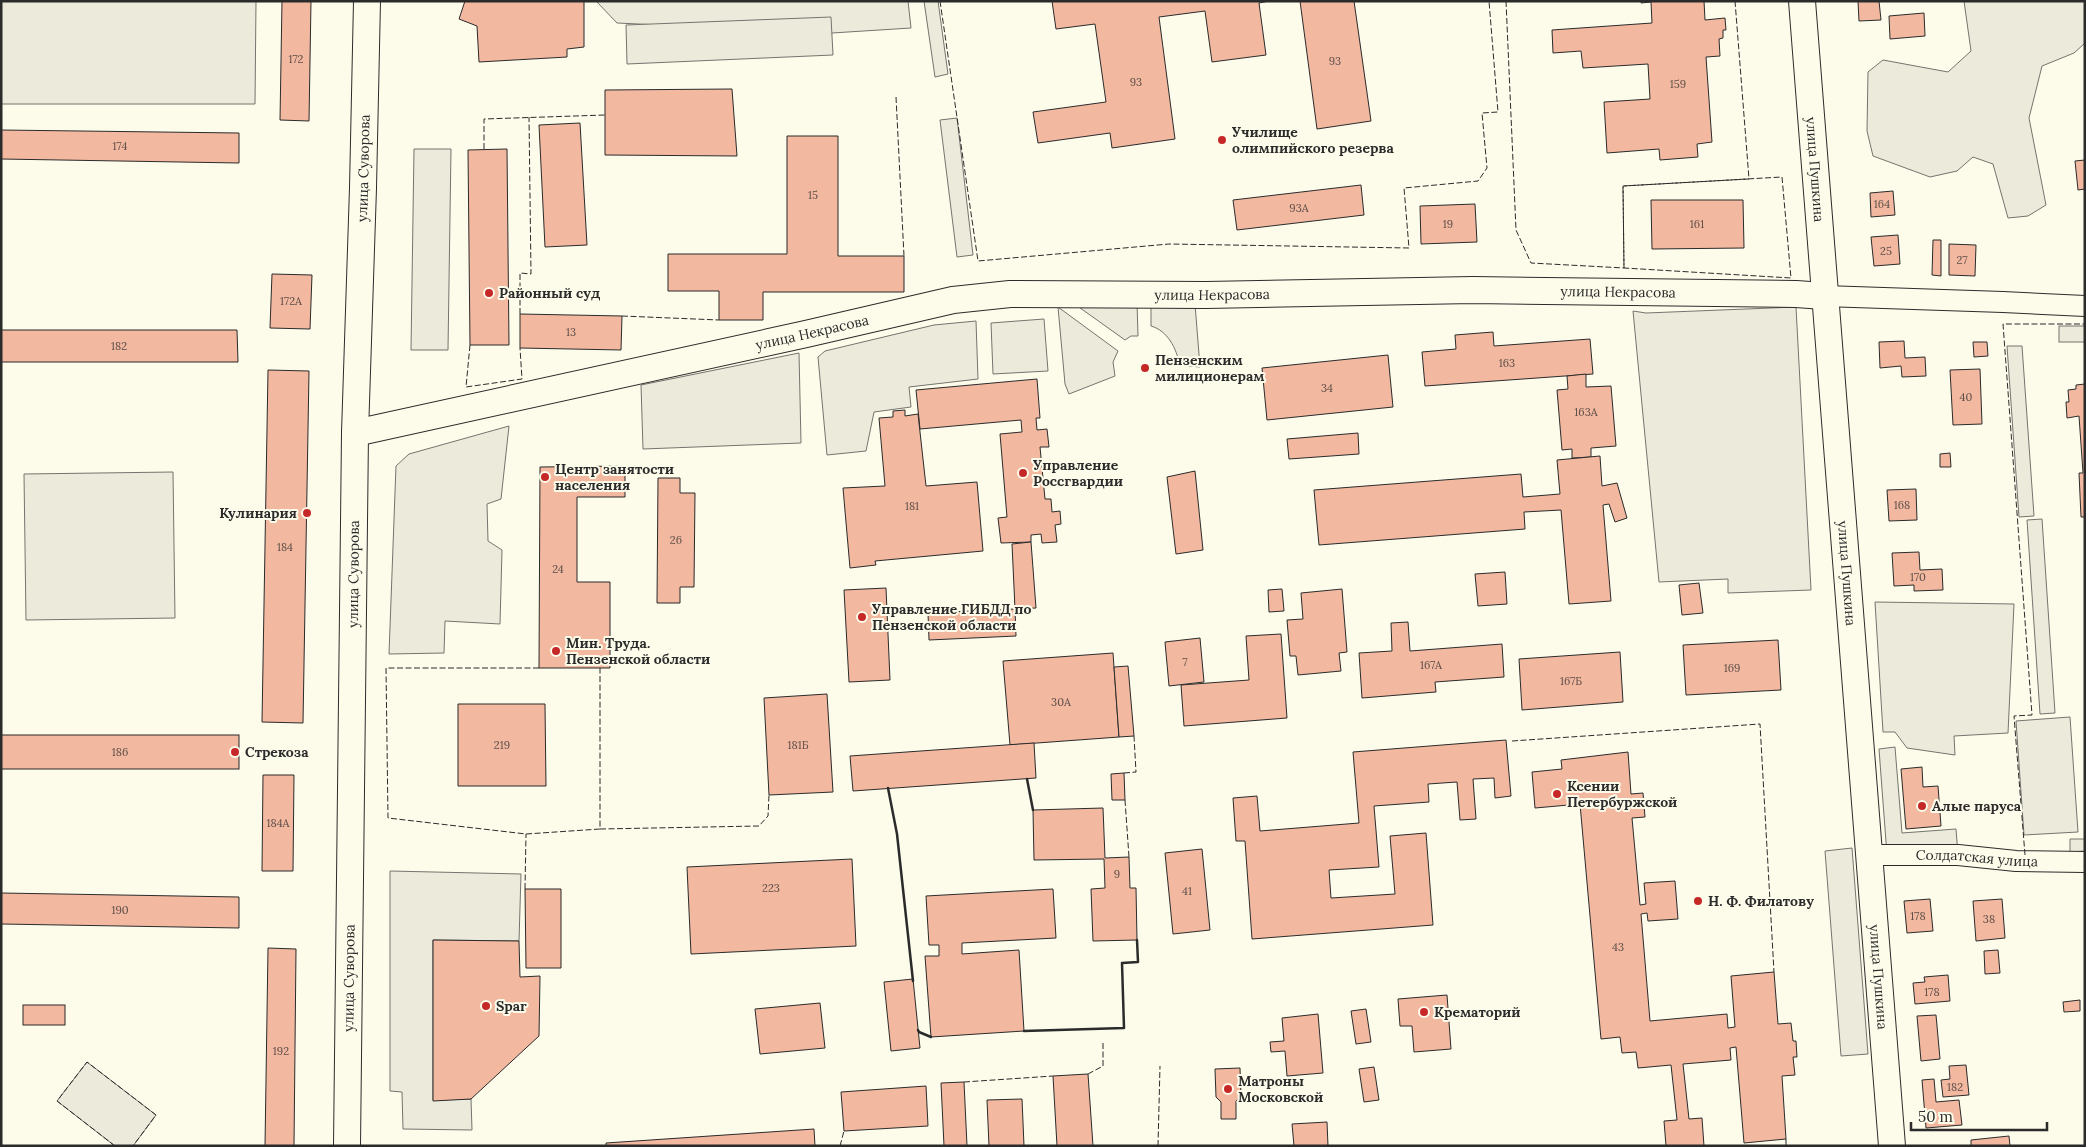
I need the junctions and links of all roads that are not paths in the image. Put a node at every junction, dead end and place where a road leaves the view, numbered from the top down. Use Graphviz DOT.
graph roads {
  1 [pos="367,1"];
  2 [pos="1802,1"];
  3 [pos="1824,296"];
  4 [pos="2085,306"];
  5 [pos="355,433"];
  6 [pos="1868,855"];
  7 [pos="2085,862"];
  8 [pos="347,1146"];
  9 [pos="1892,1146"];
  1 -- 5 [label="main road, улица Суворова"];
  2 -- 3 [label="main road, улица Пушкина"];
  3 -- 4 [label="street, улица Некрасова"];
  3 -- 5 [label="main road, улица Некрасова"];
  3 -- 6 [label="main road, улица Пушкина"];
  5 -- 8 [label="main road, улица Суворова"];
  6 -- 7 [label="street, Солдатская улица"];
  6 -- 9 [label="main road, улица Пушкина"];
}
